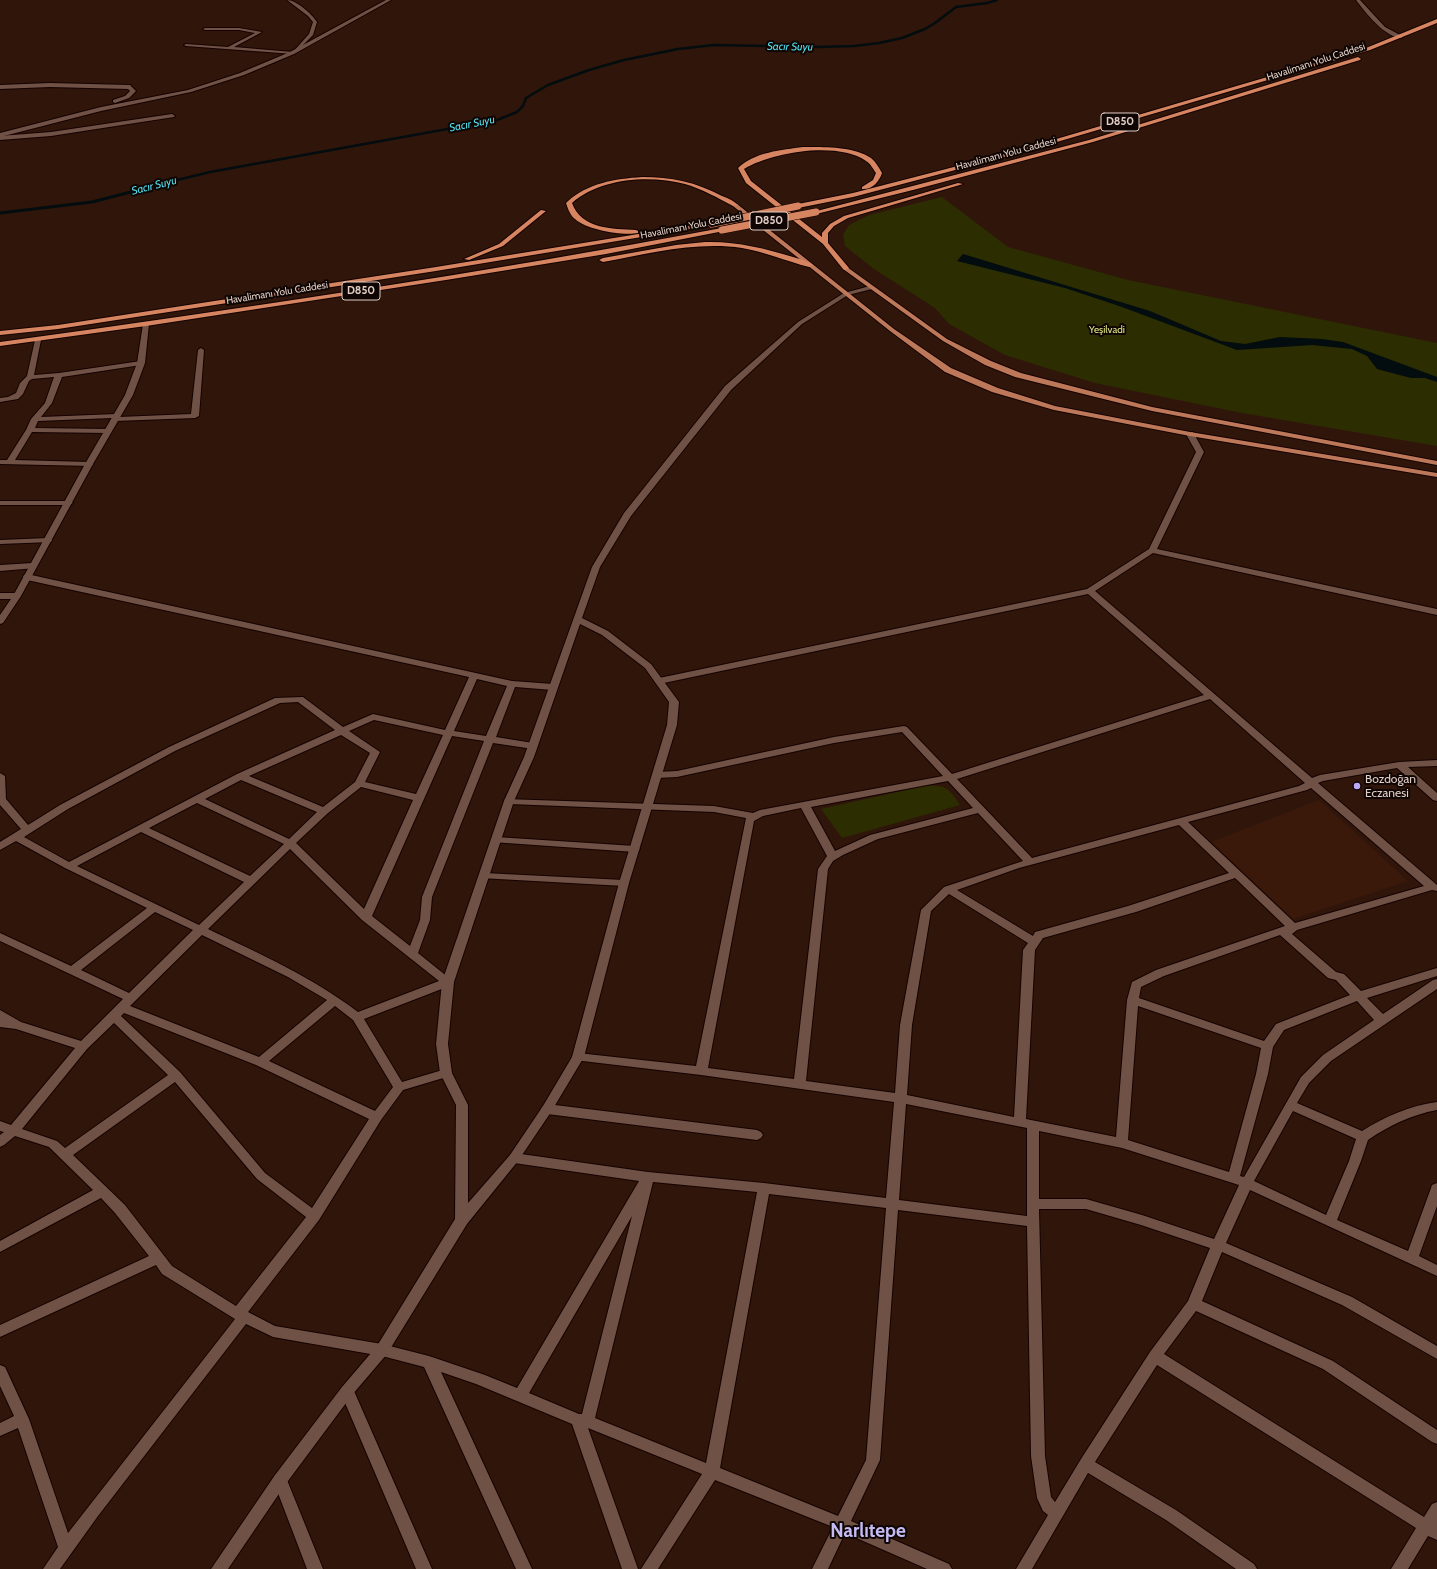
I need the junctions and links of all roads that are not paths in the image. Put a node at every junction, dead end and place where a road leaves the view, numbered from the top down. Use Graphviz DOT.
graph roads {
  1 [pos="289,0"];
  2 [pos="389,0"];
  3 [pos="1358,0"];
  4 [pos="1437,21"];
  5 [pos="205,29"];
  6 [pos="1400,37"];
  7 [pos="1405,42"];
  8 [pos="186,44"];
  9 [pos="1399,45"];
  10 [pos="230,47"];
  11 [pos="294,52"];
  12 [pos="1379,52"];
  13 [pos="0,87"];
  14 [pos="1225,101"];
  15 [pos="81,114"];
  16 [pos="172,116"];
  17 [pos="0,136"];
  18 [pos="1037,163"];
  19 [pos="969,182"];
  20 [pos="853,194"];
  21 [pos="735,205"];
  22 [pos="543,211"];
  23 [pos="679,229"];
  24 [pos="825,243"];
  25 [pos="809,266"];
  26 [pos="845,268"];
  27 [pos="436,269"];
  28 [pos="870,288"];
  29 [pos="846,294"];
  30 [pos="214,313"];
  31 [pos="146,324"];
  32 [pos="0,333"];
  33 [pos="38,340"];
  34 [pos="0,344"];
  35 [pos="0,350"];
  36 [pos="201,350"];
  37 [pos="141,363"];
  38 [pos="59,375"];
  39 [pos="30,377"];
  40 [pos="0,400"];
  41 [pos="115,418"];
  42 [pos="35,419"];
  43 [pos="30,430"];
  44 [pos="108,431"];
  45 [pos="1190,434"];
  46 [pos="10,461"];
  47 [pos="0,462"];
  48 [pos="1437,463"];
  49 [pos="89,464"];
  50 [pos="1437,476"];
  51 [pos="0,503"];
  52 [pos="69,503"];
  53 [pos="48,540"];
  54 [pos="0,542"];
  55 [pos="1152,550"];
  56 [pos="33,566"];
  57 [pos="0,568"];
  58 [pos="27,577"];
  59 [pos="1090,592"];
  60 [pos="0,596"];
  61 [pos="17,596"];
  62 [pos="1437,612"];
  63 [pos="578,619"];
  64 [pos="0,621"];
  65 [pos="474,676"];
  66 [pos="659,681"];
  67 [pos="512,684"];
  68 [pos="553,687"];
  69 [pos="1211,696"];
  70 [pos="343,732"];
  71 [pos="448,733"];
  72 [pos="489,739"];
  73 [pos="533,746"];
  74 [pos="1437,763"];
  75 [pos="1399,765"];
  76 [pos="657,775"];
  77 [pos="0,776"];
  78 [pos="241,776"];
  79 [pos="950,778"];
  80 [pos="1311,783"];
  81 [pos="359,784"];
  82 [pos="0,791"];
  83 [pos="419,798"];
  84 [pos="1437,798"];
  85 [pos="196,799"];
  86 [pos="509,801"];
  87 [pos="804,804"];
  88 [pos="648,806"];
  89 [pos="979,810"];
  90 [pos="324,812"];
  91 [pos="754,816"];
  92 [pos="1181,821"];
  93 [pos="140,828"];
  94 [pos="27,830"];
  95 [pos="16,837"];
  96 [pos="496,840"];
  97 [pos="290,843"];
  98 [pos="0,848"];
  99 [pos="634,849"];
  100 [pos="833,857"];
  101 [pos="1030,862"];
  102 [pos="69,866"];
  103 [pos="1236,874"];
  104 [pos="484,876"];
  105 [pos="252,881"];
  106 [pos="624,883"];
  107 [pos="1434,888"];
  108 [pos="948,889"];
  109 [pos="155,907"];
  110 [pos="366,917"];
  111 [pos="1293,927"];
  112 [pos="201,929"];
  113 [pos="0,937"];
  114 [pos="1034,942"];
  115 [pos="412,954"];
  116 [pos="72,971"];
  117 [pos="1437,972"];
  118 [pos="448,982"];
  119 [pos="1437,983"];
  120 [pos="1360,996"];
  121 [pos="132,999"];
  122 [pos="335,1000"];
  123 [pos="1132,1000"];
  124 [pos="118,1012"];
  125 [pos="0,1014"];
  126 [pos="357,1017"];
  127 [pos="1381,1020"];
  128 [pos="0,1024"];
  129 [pos="18,1025"];
  130 [pos="83,1046"];
  131 [pos="1267,1046"];
  132 [pos="578,1057"];
  133 [pos="260,1062"];
  134 [pos="701,1071"];
  135 [pos="446,1073"];
  136 [pos="176,1075"];
  137 [pos="800,1084"];
  138 [pos="399,1086"];
  139 [pos="900,1098"];
  140 [pos="1290,1105"];
  141 [pos="1437,1106"];
  142 [pos="547,1108"];
  143 [pos="377,1117"];
  144 [pos="1027,1124"];
  145 [pos="0,1126"];
  146 [pos="14,1130"];
  147 [pos="757,1135"];
  148 [pos="1363,1137"];
  149 [pos="0,1142"];
  150 [pos="1122,1143"];
  151 [pos="64,1155"];
  152 [pos="514,1158"];
  153 [pos="648,1177"];
  154 [pos="1233,1179"];
  155 [pos="1247,1183"];
  156 [pos="764,1188"];
  157 [pos="1437,1188"];
  158 [pos="101,1192"];
  159 [pos="892,1203"];
  160 [pos="1033,1204"];
  161 [pos="314,1216"];
  162 [pos="462,1220"];
  163 [pos="1033,1222"];
  164 [pos="1329,1222"];
  165 [pos="1218,1245"];
  166 [pos="0,1247"];
  167 [pos="158,1258"];
  168 [pos="1412,1258"];
  169 [pos="1437,1271"];
  170 [pos="1194,1304"];
  171 [pos="241,1315"];
  172 [pos="0,1332"];
  173 [pos="382,1350"];
  174 [pos="1437,1353"];
  175 [pos="1155,1356"];
  176 [pos="429,1362"];
  177 [pos="0,1371"];
  178 [pos="348,1391"];
  179 [pos="520,1395"];
  180 [pos="22,1419"];
  181 [pos="583,1420"];
  182 [pos="0,1430"];
  183 [pos="1437,1438"];
  184 [pos="1086,1464"];
  185 [pos="712,1472"];
  186 [pos="280,1480"];
  187 [pos="1437,1509"];
  188 [pos="1058,1513"];
  189 [pos="842,1524"];
  190 [pos="1432,1529"];
  191 [pos="66,1549"];
  192 [pos="51,1569"];
  193 [pos="219,1569"];
  194 [pos="315,1569"];
  195 [pos="424,1569"];
  196 [pos="524,1569"];
  197 [pos="630,1569"];
  198 [pos="649,1569"];
  199 [pos="820,1569"];
  200 [pos="944,1569"];
  201 [pos="1024,1569"];
  202 [pos="1249,1569"];
  203 [pos="1399,1569"];
  1 -- 11 [label="street"];
  2 -- 11 [label="street"];
  3 -- 6 [label="street"];
  4 -- 6 [label="highway, Havalimanı Yolu Caddesi / D850"];
  5 -- 10 [label="street"];
  6 -- 20 [label="highway, Havalimanı Yolu Caddesi / D850"];
  7 -- 9 [label="highway"];
  8 -- 10 [label="street"];
  10 -- 11 [label="street"];
  11 -- 15 [label="street"];
  12 -- 14 [label="highway, Havalimanı Yolu Caddesi / D850"];
  13 -- 15 [label="street"];
  14 -- 18 [label="highway"];
  14 -- 30 [label="highway, Havalimanı Yolu Caddesi / D850, bridge"];
  15 -- 17 [label="street"];
  16 -- 17 [label="street"];
  19 -- 24 [label="highway"];
  20 -- 23 [label="highway, Havalimanı Yolu Caddesi / D850, bridge"];
  20 -- 24 [label="highway"];
  21 -- 23 [label="highway"];
  21 -- 25 [label="main road"];
  22 -- 27 [label="highway"];
  23 -- 27 [label="highway, Havalimanı Yolu Caddesi / D850"];
  24 -- 26 [label="highway"];
  25 -- 29 [label="main road"];
  25 -- 30 [label="highway"];
  26 -- 28 [label="main road"];
  27 -- 32 [label="highway, Havalimanı Yolu Caddesi / D850"];
  28 -- 29 [label="street"];
  28 -- 48 [label="main road"];
  29 -- 45 [label="main road"];
  29 -- 63 [label="street"];
  30 -- 31 [label="highway, Havalimanı Yolu Caddesi / D850"];
  31 -- 33 [label="highway, Havalimanı Yolu Caddesi / D850"];
  31 -- 37 [label="street"];
  33 -- 34 [label="highway, Havalimanı Yolu Caddesi / D850"];
  33 -- 35 [label="highway"];
  33 -- 39 [label="street"];
  36 -- 41 [label="street"];
  37 -- 38 [label="street"];
  37 -- 41 [label="street"];
  38 -- 39 [label="street"];
  38 -- 42 [label="street"];
  39 -- 40 [label="street"];
  41 -- 42 [label="street"];
  41 -- 44 [label="street"];
  42 -- 43 [label="street"];
  43 -- 44 [label="street"];
  43 -- 46 [label="street"];
  44 -- 49 [label="street"];
  45 -- 50 [label="main road"];
  45 -- 55 [label="street"];
  46 -- 47 [label="street"];
  46 -- 49 [label="street"];
  49 -- 52 [label="street"];
  51 -- 52 [label="street"];
  52 -- 53 [label="street"];
  53 -- 54 [label="street"];
  53 -- 56 [label="street"];
  55 -- 59 [label="street"];
  55 -- 62 [label="street"];
  56 -- 57 [label="street"];
  56 -- 58 [label="street"];
  58 -- 61 [label="street"];
  58 -- 65 [label="street"];
  59 -- 66 [label="street"];
  59 -- 69 [label="street"];
  60 -- 61 [label="street"];
  61 -- 64 [label="street"];
  63 -- 66 [label="street"];
  63 -- 68 [label="street"];
  65 -- 67 [label="street"];
  65 -- 71 [label="street"];
  66 -- 76 [label="street"];
  67 -- 68 [label="street"];
  67 -- 72 [label="street"];
  68 -- 73 [label="street"];
  69 -- 79 [label="street"];
  69 -- 80 [label="street"];
  70 -- 71 [label="street"];
  70 -- 78 [label="street"];
  70 -- 81 [label="street"];
  70 -- 94 [label="street"];
  71 -- 72 [label="street"];
  71 -- 83 [label="street"];
  72 -- 73 [label="street"];
  72 -- 115 [label="street"];
  73 -- 86 [label="street"];
  74 -- 75 [label="street"];
  75 -- 80 [label="street"];
  75 -- 84 [label="street"];
  76 -- 79 [label="street"];
  76 -- 88 [label="street"];
  77 -- 82 [label="street"];
  78 -- 85 [label="street"];
  78 -- 90 [label="street"];
  79 -- 87 [label="street"];
  79 -- 89 [label="street"];
  80 -- 92 [label="street"];
  80 -- 107 [label="street"];
  81 -- 83 [label="street"];
  81 -- 90 [label="street"];
  82 -- 94 [label="street"];
  83 -- 110 [label="street"];
  85 -- 93 [label="street"];
  85 -- 97 [label="street"];
  86 -- 88 [label="street"];
  86 -- 96 [label="street"];
  87 -- 91 [label="street"];
  87 -- 100 [label="street"];
  88 -- 91 [label="street"];
  88 -- 99 [label="street"];
  89 -- 100 [label="street"];
  89 -- 101 [label="street"];
  90 -- 97 [label="street"];
  91 -- 134 [label="street"];
  92 -- 101 [label="street"];
  92 -- 103 [label="street"];
  93 -- 102 [label="street"];
  93 -- 105 [label="street"];
  94 -- 95 [label="street"];
  95 -- 98 [label="street"];
  95 -- 102 [label="street"];
  96 -- 99 [label="street"];
  96 -- 104 [label="street"];
  97 -- 105 [label="street"];
  97 -- 110 [label="street"];
  99 -- 106 [label="street"];
  100 -- 137 [label="street"];
  101 -- 108 [label="street"];
  102 -- 109 [label="street"];
  103 -- 111 [label="street"];
  103 -- 114 [label="street"];
  104 -- 106 [label="street"];
  104 -- 118 [label="street"];
  105 -- 112 [label="street"];
  106 -- 132 [label="street"];
  107 -- 111 [label="street"];
  108 -- 114 [label="street"];
  108 -- 139 [label="street"];
  109 -- 112 [label="street"];
  109 -- 116 [label="street"];
  110 -- 115 [label="street"];
  111 -- 120 [label="street"];
  111 -- 123 [label="street"];
  112 -- 121 [label="street"];
  112 -- 122 [label="street"];
  113 -- 116 [label="street"];
  114 -- 144 [label="street"];
  115 -- 118 [label="street"];
  116 -- 121 [label="street"];
  117 -- 120 [label="street"];
  118 -- 126 [label="street"];
  118 -- 135 [label="street"];
  119 -- 127 [label="street"];
  120 -- 127 [label="street"];
  120 -- 131 [label="street"];
  121 -- 124 [label="street"];
  122 -- 126 [label="street"];
  122 -- 133 [label="street"];
  123 -- 131 [label="street"];
  123 -- 150 [label="street"];
  124 -- 130 [label="street"];
  124 -- 133 [label="street"];
  124 -- 136 [label="street"];
  125 -- 129 [label="street"];
  126 -- 138 [label="street"];
  127 -- 140 [label="street"];
  128 -- 129 [label="street"];
  129 -- 130 [label="street"];
  130 -- 146 [label="street"];
  131 -- 154 [label="street"];
  132 -- 134 [label="street"];
  132 -- 142 [label="street"];
  133 -- 143 [label="street"];
  134 -- 137 [label="street"];
  135 -- 138 [label="street"];
  135 -- 162 [label="street"];
  136 -- 151 [label="street"];
  136 -- 161 [label="street"];
  137 -- 139 [label="street"];
  138 -- 143 [label="street"];
  139 -- 144 [label="street"];
  139 -- 159 [label="street"];
  140 -- 148 [label="street"];
  140 -- 155 [label="street"];
  141 -- 148 [label="street"];
  142 -- 147 [label="street"];
  142 -- 152 [label="street"];
  143 -- 161 [label="street"];
  144 -- 150 [label="street"];
  144 -- 160 [label="street"];
  145 -- 146 [label="street"];
  146 -- 149 [label="street"];
  146 -- 151 [label="street"];
  148 -- 164 [label="street"];
  150 -- 154 [label="street"];
  151 -- 158 [label="street"];
  152 -- 153 [label="street"];
  152 -- 162 [label="street"];
  153 -- 156 [label="street"];
  153 -- 179 [label="street"];
  153 -- 181 [label="street"];
  154 -- 155 [label="street"];
  155 -- 164 [label="street"];
  155 -- 165 [label="street"];
  156 -- 159 [label="street"];
  156 -- 185 [label="street"];
  157 -- 168 [label="street"];
  158 -- 166 [label="street"];
  158 -- 167 [label="street"];
  159 -- 163 [label="street"];
  159 -- 189 [label="street"];
  160 -- 163 [label="street"];
  160 -- 165 [label="street"];
  161 -- 171 [label="street"];
  162 -- 173 [label="street"];
  163 -- 188 [label="street"];
  164 -- 168 [label="street"];
  165 -- 170 [label="street"];
  165 -- 174 [label="street"];
  167 -- 171 [label="street"];
  167 -- 172 [label="street"];
  168 -- 169 [label="street"];
  170 -- 175 [label="street"];
  170 -- 183 [label="street"];
  171 -- 173 [label="street"];
  171 -- 191 [label="street"];
  173 -- 176 [label="street"];
  173 -- 178 [label="street"];
  175 -- 184 [label="street"];
  175 -- 190 [label="street"];
  176 -- 179 [label="street"];
  176 -- 196 [label="street"];
  177 -- 180 [label="street"];
  178 -- 186 [label="street"];
  178 -- 195 [label="street"];
  179 -- 181 [label="street"];
  180 -- 182 [label="street"];
  180 -- 191 [label="street"];
  181 -- 185 [label="street"];
  181 -- 197 [label="street"];
  184 -- 188 [label="street"];
  184 -- 202 [label="street"];
  185 -- 189 [label="street"];
  185 -- 198 [label="street"];
  186 -- 193 [label="street"];
  186 -- 194 [label="street"];
  187 -- 190 [label="street"];
  188 -- 201 [label="street"];
  189 -- 199 [label="street"];
  189 -- 200 [label="street"];
  190 -- 203 [label="street"];
  191 -- 192 [label="street"];
}
